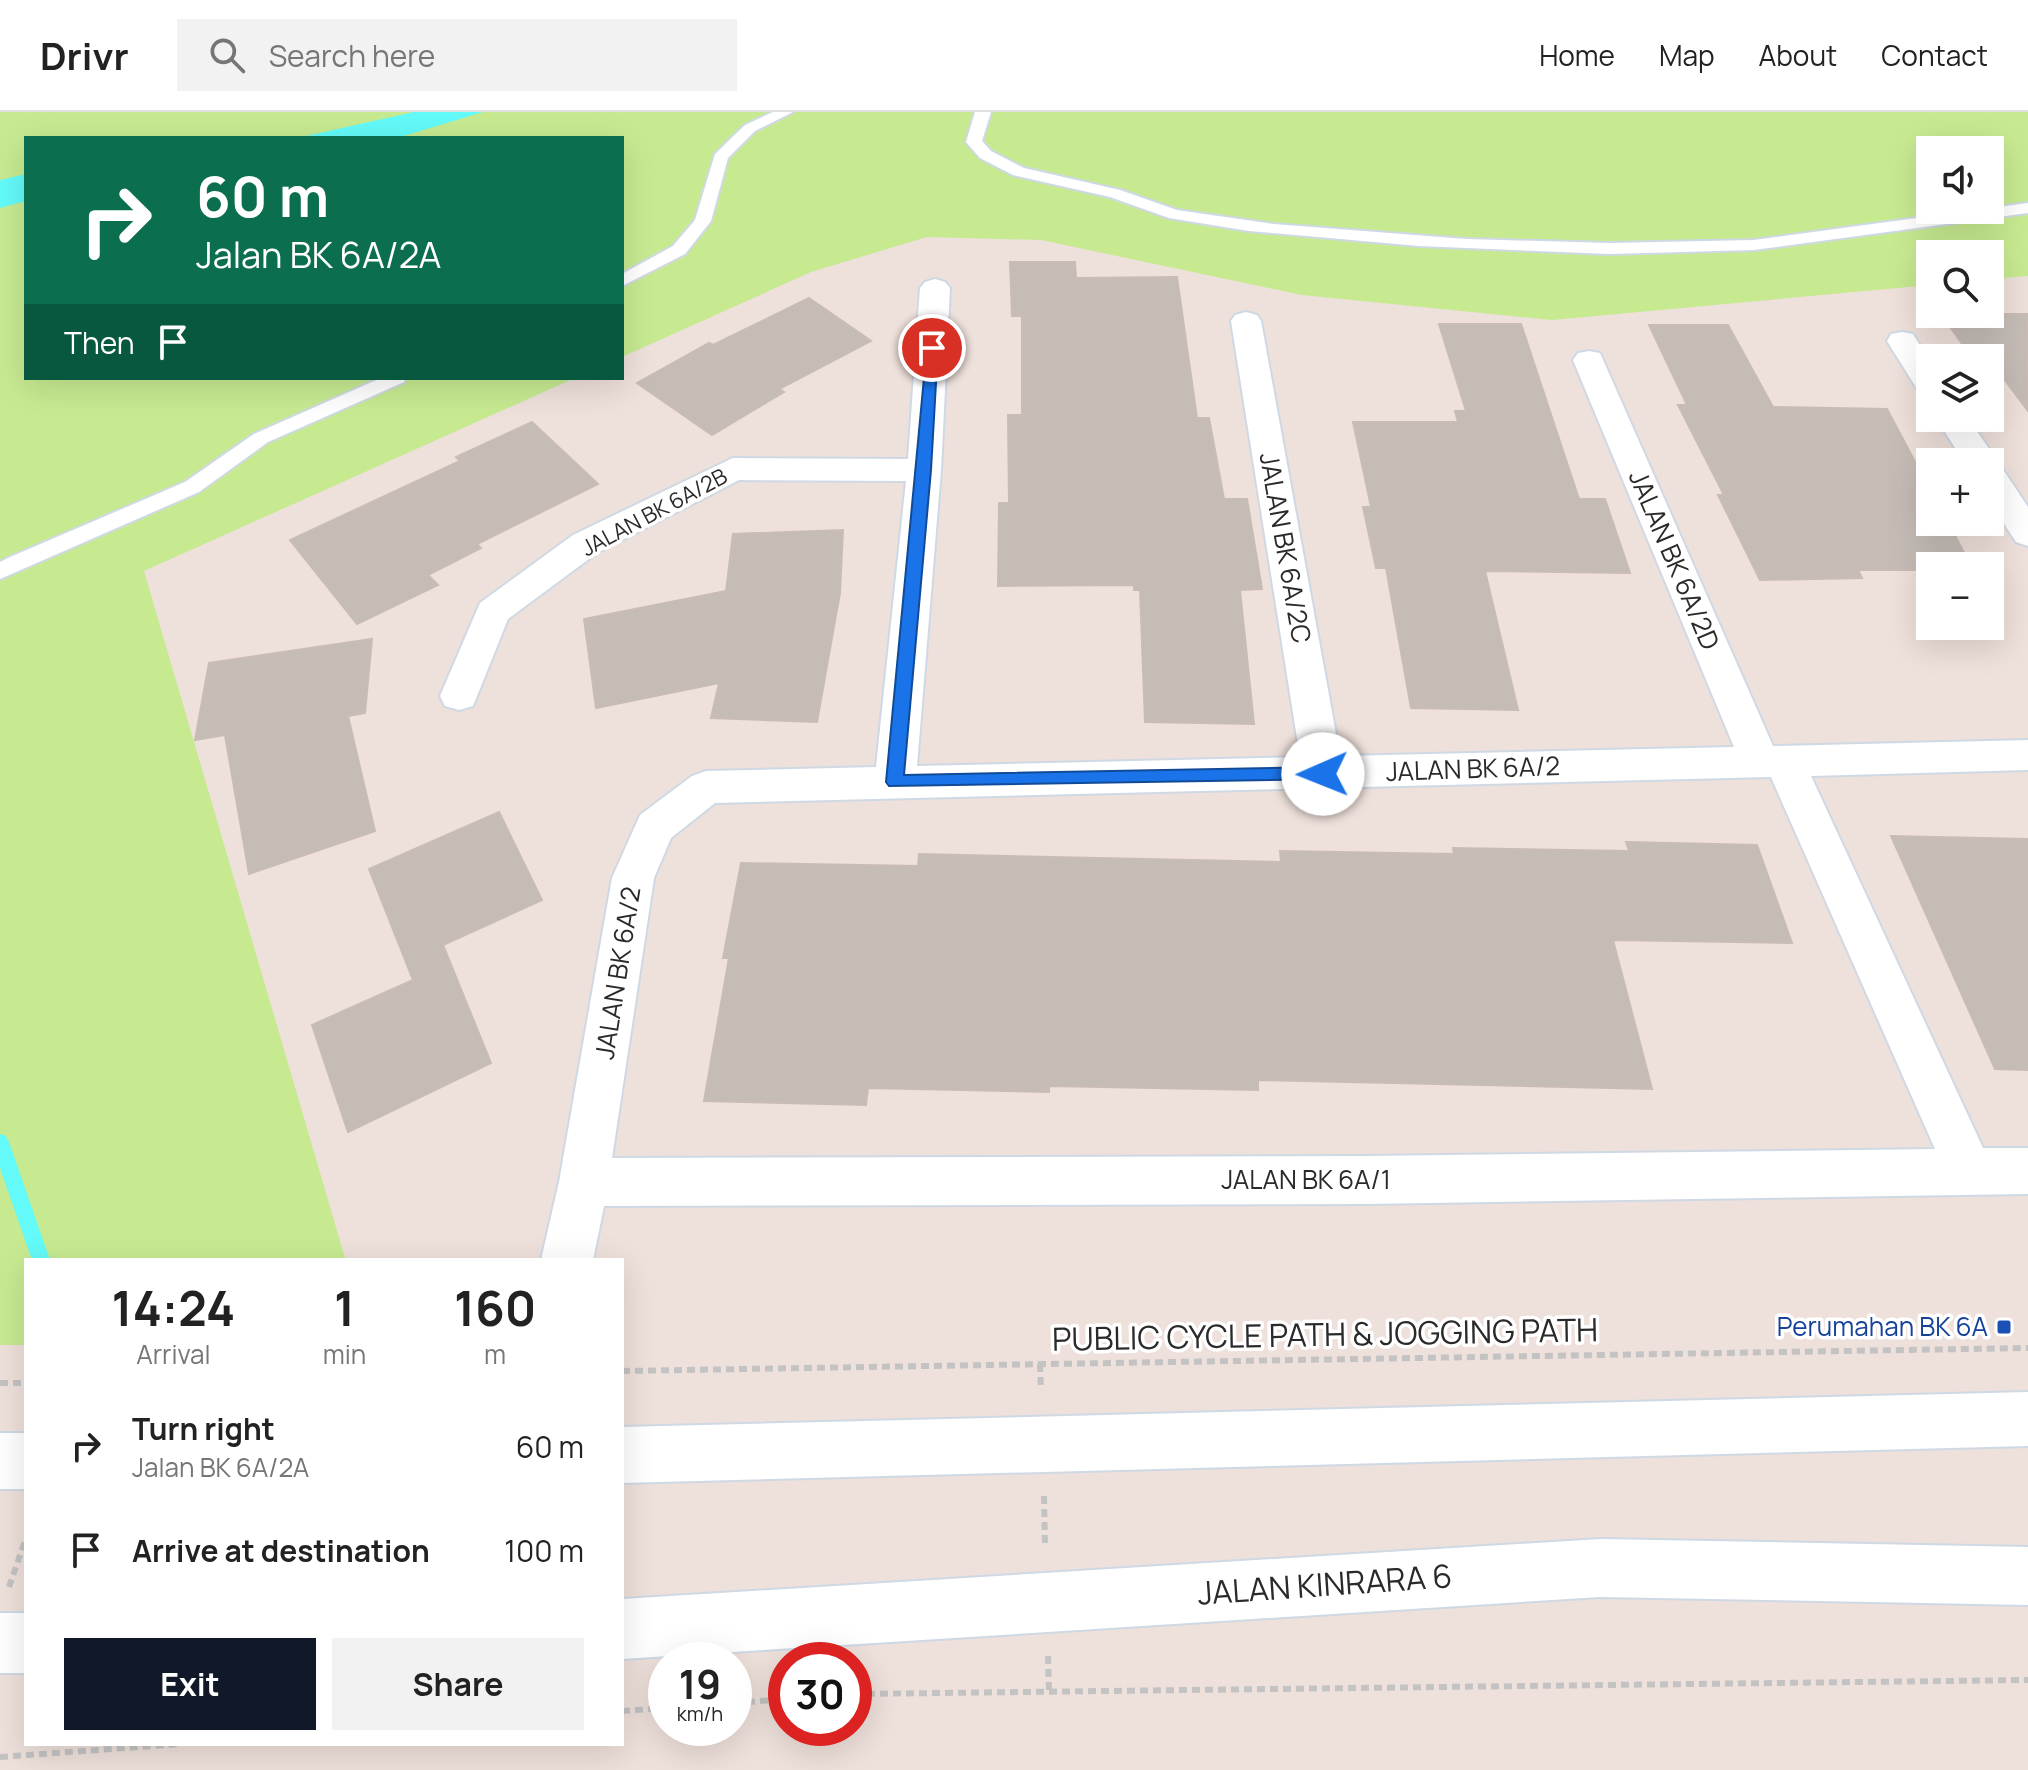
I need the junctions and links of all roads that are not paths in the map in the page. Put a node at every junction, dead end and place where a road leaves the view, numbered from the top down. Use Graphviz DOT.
graph roads {
  1 [pos="785,112"];
  2 [pos="983,112"];
  3 [pos="2028,208"];
  4 [pos="624,280"];
  5 [pos="935,288"];
  6 [pos="1246,321"];
  7 [pos="1902,341"];
  8 [pos="1589,360"];
  9 [pos="1916,363"];
  10 [pos="392,380"];
  11 [pos="924,470"];
  12 [pos="2004,497"];
  13 [pos="2028,534"];
  14 [pos="0,572"];
  15 [pos="459,696"];
  16 [pos="2028,755"];
  17 [pos="1772,760"];
  18 [pos="1323,774"];
  19 [pos="895,782"];
  20 [pos="1969,1171"];
  21 [pos="2028,1171"];
  22 [pos="584,1182"];
  23 [pos="567,1258"];
  24 [pos="2028,1419"];
  25 [pos="624,1455"];
  26 [pos="0,1461"];
  27 [pos="24,1461"];
  28 [pos="2028,1576"];
  29 [pos="627,1623"];
  1 -- 4 [label="lane"];
  2 -- 3 [label="lane"];
  5 -- 11 [label="street"];
  6 -- 18 [label="street, JALAN BK 6A/2C"];
  7 -- 9 [label="street"];
  8 -- 17 [label="street, JALAN BK 6A/2D"];
  10 -- 14 [label="lane"];
  11 -- 15 [label="street, JALAN BK 6A/2B"];
  11 -- 19 [label="street"];
  12 -- 13 [label="street"];
  16 -- 17 [label="street, JALAN BK 6A/2"];
  17 -- 18 [label="street, JALAN BK 6A/2"];
  17 -- 20 [label="street, JALAN BK 6A/2D"];
  18 -- 19 [label="street, JALAN BK 6A/2"];
  19 -- 22 [label="street, JALAN BK 6A/2"];
  20 -- 21 [label="street, JALAN BK 6A/1"];
  20 -- 22 [label="street, JALAN BK 6A/1"];
  22 -- 23 [label="street, JALAN BK 6A/2"];
  24 -- 25 [label="street"];
  26 -- 27 [label="street"];
  28 -- 29 [label="street, JALAN KINRARA 6"];
}
